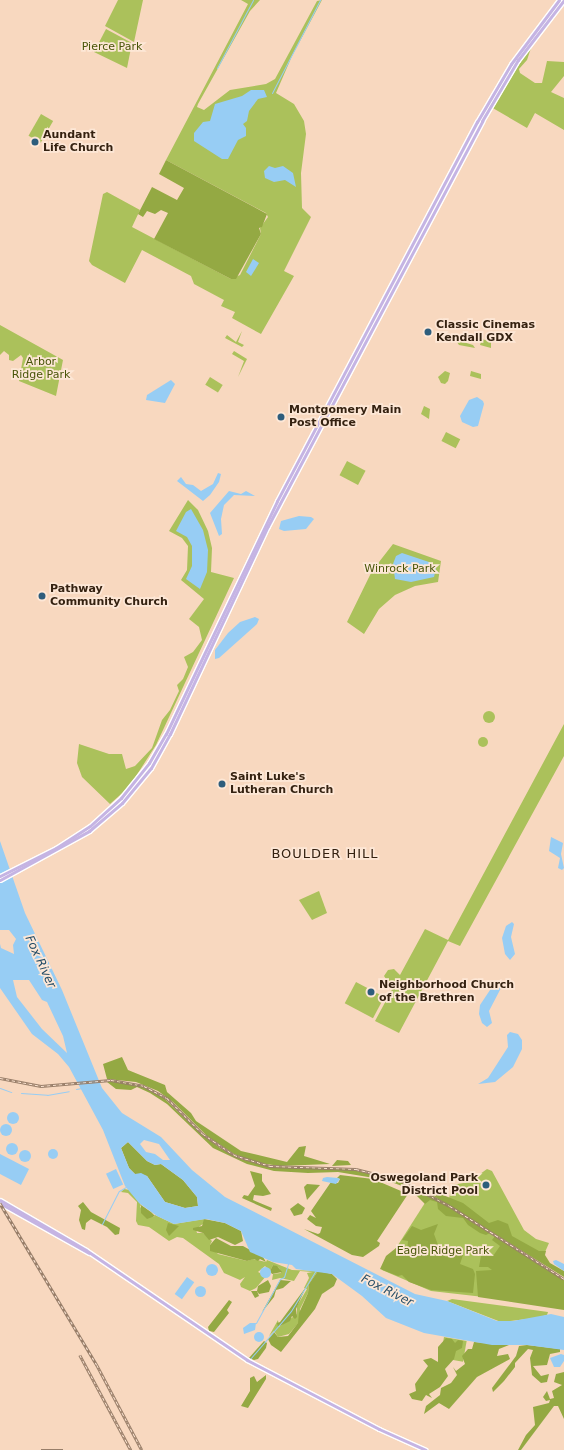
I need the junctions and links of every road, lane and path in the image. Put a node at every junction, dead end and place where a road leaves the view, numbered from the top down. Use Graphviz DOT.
graph roads {
  1 [pos="559,0"];
  2 [pos="564,0"];
  3 [pos="22,867"];
  4 [pos="0,876"];
  5 [pos="0,880"];
  6 [pos="0,1202"];
  7 [pos="89,1253"];
  8 [pos="426,1450"];
  1 -- 3 [label="main road"];
  2 -- 3 [label="main road"];
  3 -- 4 [label="main road"];
  3 -- 5 [label="main road"];
  6 -- 7 [label="main road"];
  6 -- 7 [label="main road"];
  7 -- 8 [label="main road"];
}
